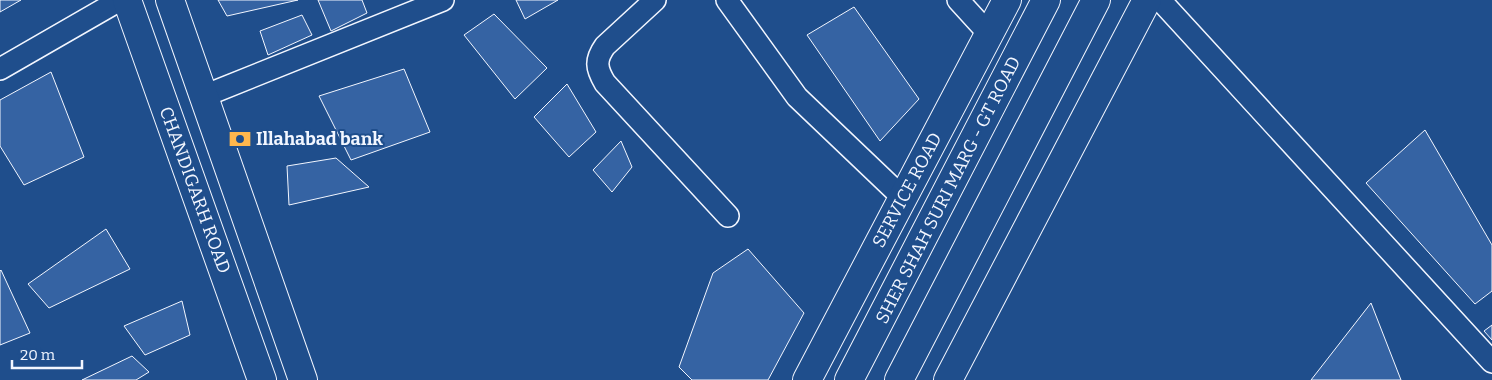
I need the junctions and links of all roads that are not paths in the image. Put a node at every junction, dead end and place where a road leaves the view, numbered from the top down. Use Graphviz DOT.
graph roads {
  1 [pos="120,0"];
  2 [pos="127,0"];
  3 [pos="170,0"];
  4 [pos="443,0"];
  5 [pos="655,0"];
  6 [pos="727,0"];
  7 [pos="958,0"];
  8 [pos="1007,0"];
  9 [pos="1046,0"];
  10 [pos="1096,0"];
  11 [pos="1147,0"];
  12 [pos="1160,0"];
  13 [pos="989,34"];
  14 [pos="0,68"];
  15 [pos="204,96"];
  16 [pos="903,198"];
  17 [pos="728,216"];
  18 [pos="1492,362"];
  19 [pos="258,378"];
  20 [pos="303,380"];
  21 [pos="808,380"];
  22 [pos="849,380"];
  23 [pos="899,380"];
  24 [pos="948,380"];
  1 -- 14 [label="street"];
  2 -- 19 [label="main road, CHANDIGARH ROAD"];
  3 -- 15 [label="main road"];
  4 -- 15 [label="street"];
  5 -- 17 [label="street"];
  6 -- 16 [label="street"];
  7 -- 13 [label="street"];
  8 -- 13 [label="main road, SERVICE ROAD"];
  9 -- 22 [label="main road, SHER SHAH SURI MARG - GT ROAD"];
  10 -- 23 [label="main road"];
  11 -- 24 [label="main road"];
  12 -- 18 [label="street"];
  13 -- 16 [label="main road, SERVICE ROAD"];
  15 -- 20 [label="main road"];
  16 -- 21 [label="main road, SERVICE ROAD"];
}
